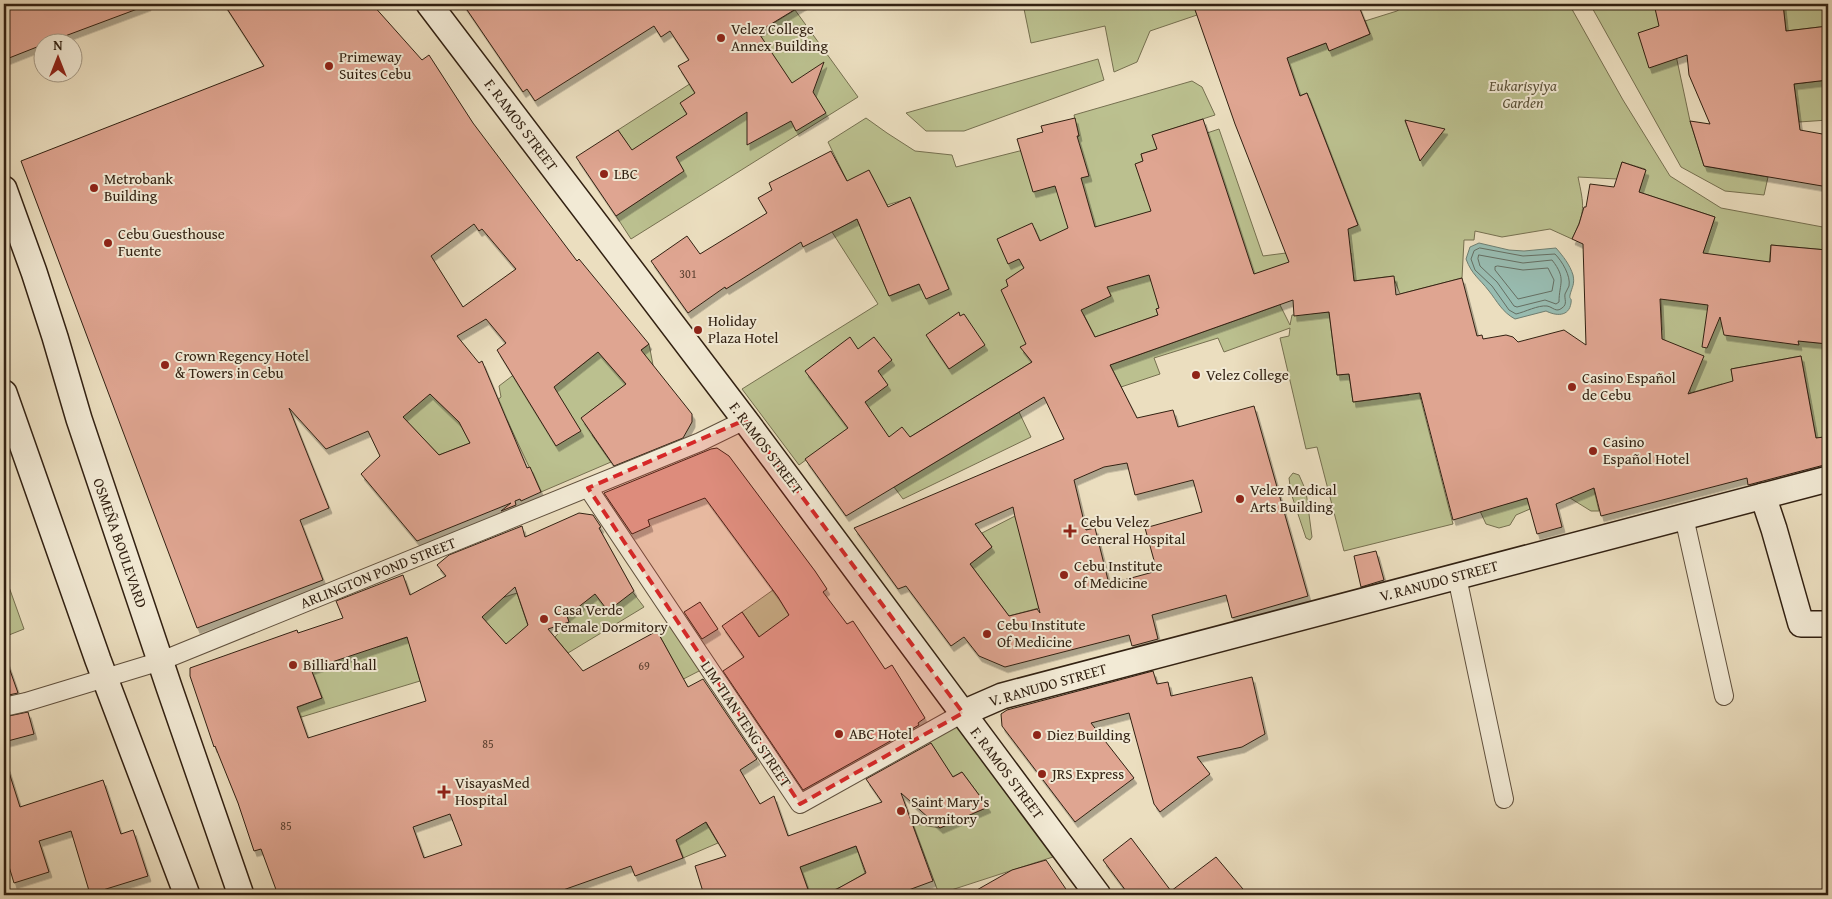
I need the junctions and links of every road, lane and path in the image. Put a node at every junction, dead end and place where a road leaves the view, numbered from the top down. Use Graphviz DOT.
graph roads {
  1 [pos="429,4"];
  2 [pos="4,189"];
  3 [pos="4,393"];
  4 [pos="746,420"];
  5 [pos="1828,479"];
  6 [pos="588,488"];
  7 [pos="1763,496"];
  8 [pos="1684,517"];
  9 [pos="1457,577"];
  10 [pos="1828,624"];
  11 [pos="161,661"];
  12 [pos="105,677"];
  13 [pos="1724,696"];
  14 [pos="4,707"];
  15 [pos="963,714"];
  16 [pos="1504,800"];
  17 [pos="187,895"];
  18 [pos="241,895"];
  19 [pos="1098,895"];
  1 -- 4 [label="street, F. RAMOS STREET"];
  2 -- 11 [label="street, OSMEÑA BOULEVARD"];
  3 -- 12 [label="street"];
  4 -- 6 [label="street, ARLINGTON POND STREET"];
  4 -- 15 [label="street, F. RAMOS STREET"];
  5 -- 7 [label="street, V. RANUDO STREET"];
  6 -- 11 [label="street, ARLINGTON POND STREET"];
  6 -- 15 [label="street, LIM TIAN TENG STREET"];
  7 -- 8 [label="street, V. RANUDO STREET"];
  7 -- 10 [label="street"];
  8 -- 9 [label="street, V. RANUDO STREET"];
  8 -- 13 [label="street"];
  9 -- 15 [label="street, V. RANUDO STREET"];
  9 -- 16 [label="street"];
  11 -- 12 [label="street, ARLINGTON POND STREET"];
  11 -- 18 [label="street, OSMEÑA BOULEVARD"];
  12 -- 14 [label="street, ARLINGTON POND STREET"];
  12 -- 17 [label="street"];
  15 -- 19 [label="street, F. RAMOS STREET"];
}
